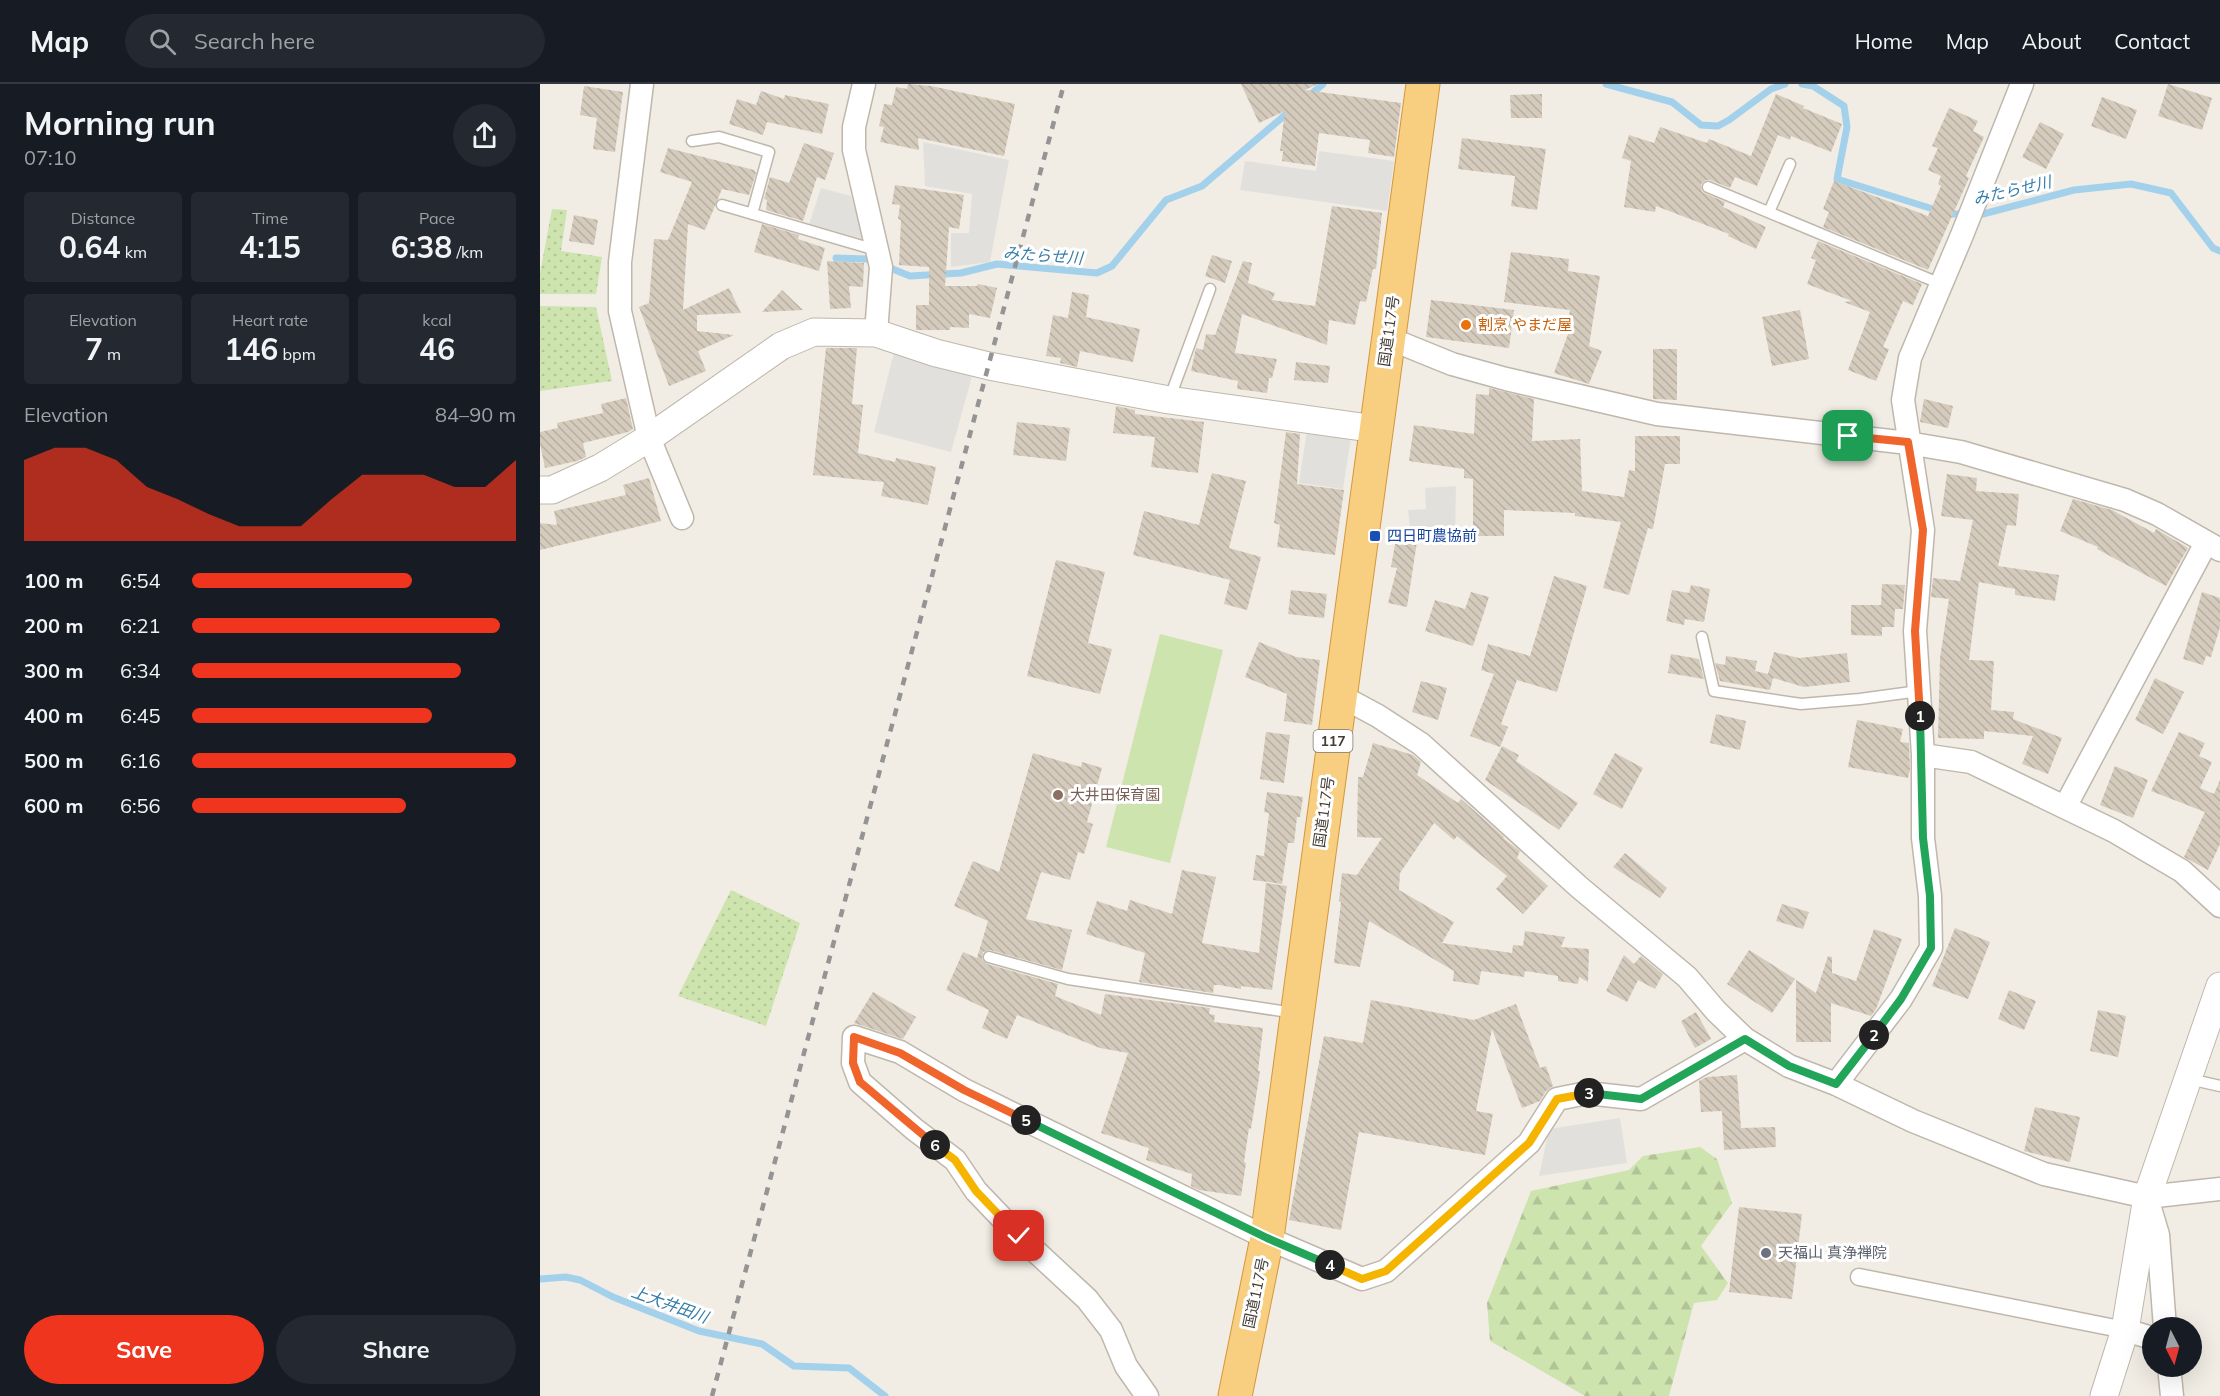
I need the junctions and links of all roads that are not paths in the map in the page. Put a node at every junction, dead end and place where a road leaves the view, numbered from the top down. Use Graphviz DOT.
graph roads {
  1 [pos="642,84"];
  2 [pos="864,84"];
  3 [pos="1423,84"];
  4 [pos="2022,84"];
  5 [pos="692,141"];
  6 [pos="1790,164"];
  7 [pos="1708,187"];
  8 [pos="722,205"];
  9 [pos="1769,212"];
  10 [pos="752,214"];
  11 [pos="877,250"];
  12 [pos="1941,284"];
  13 [pos="1210,289"];
  14 [pos="876,333"];
  15 [pos="1388,338"];
  16 [pos="1169,400"];
  17 [pos="1376,429"];
  18 [pos="649,438"];
  19 [pos="1908,442"];
  20 [pos="540,490"];
  21 [pos="682,518"];
  22 [pos="2213,546"];
  23 [pos="1702,637"];
  24 [pos="1919,691"];
  25 [pos="1339,695"];
  26 [pos="1923,755"];
  27 [pos="2065,807"];
  28 [pos="2220,906"];
  29 [pos="989,957"];
  30 [pos="2220,986"];
  31 [pos="1297,1013"];
  32 [pos="1745,1039"];
  33 [pos="2189,1079"];
  34 [pos="1836,1084"];
  35 [pos="2220,1086"];
  36 [pos="2220,1189"];
  37 [pos="2147,1197"];
  38 [pos="1267,1238"];
  39 [pos="1859,1277"];
  40 [pos="2164,1317"];
  41 [pos="2125,1330"];
  42 [pos="2142,1335"];
  43 [pos="2170,1377"];
  44 [pos="1147,1396"];
  45 [pos="1234,1396"];
  46 [pos="2104,1396"];
  47 [pos="2172,1396"];
  1 -- 18 [label="street"];
  2 -- 11 [label="street"];
  3 -- 15 [label="highway, 国道117号 / 117"];
  4 -- 12 [label="street"];
  5 -- 10 [label="lane"];
  6 -- 9 [label="lane"];
  7 -- 9 [label="lane"];
  8 -- 10 [label="lane"];
  9 -- 12 [label="lane"];
  10 -- 11 [label="lane"];
  11 -- 14 [label="street"];
  12 -- 19 [label="street"];
  13 -- 16 [label="lane"];
  14 -- 16 [label="street"];
  14 -- 18 [label="street"];
  15 -- 17 [label="highway, 国道117号 / 117"];
  15 -- 19 [label="street"];
  16 -- 17 [label="street"];
  17 -- 25 [label="highway, 国道117号 / 117"];
  18 -- 20 [label="street"];
  18 -- 21 [label="street"];
  19 -- 22 [label="street"];
  19 -- 24 [label="street"];
  22 -- 27 [label="street"];
  23 -- 24 [label="lane"];
  24 -- 26 [label="street"];
  25 -- 31 [label="highway, 国道117号 / 117"];
  25 -- 32 [label="street"];
  26 -- 27 [label="street"];
  26 -- 34 [label="street"];
  27 -- 28 [label="street"];
  29 -- 31 [label="lane"];
  30 -- 33 [label="street"];
  31 -- 38 [label="highway, 国道117号 / 117"];
  32 -- 34 [label="street"];
  32 -- 38 [label="street"];
  33 -- 35 [label="lane"];
  33 -- 37 [label="street"];
  34 -- 37 [label="street"];
  36 -- 37 [label="street"];
  37 -- 40 [label="street"];
  37 -- 41 [label="street"];
  38 -- 44 [label="street"];
  38 -- 45 [label="highway, 国道117号 / 117"];
  39 -- 41 [label="street"];
  41 -- 42 [label="street"];
  41 -- 46 [label="street"];
  43 -- 47 [label="street"];
}
